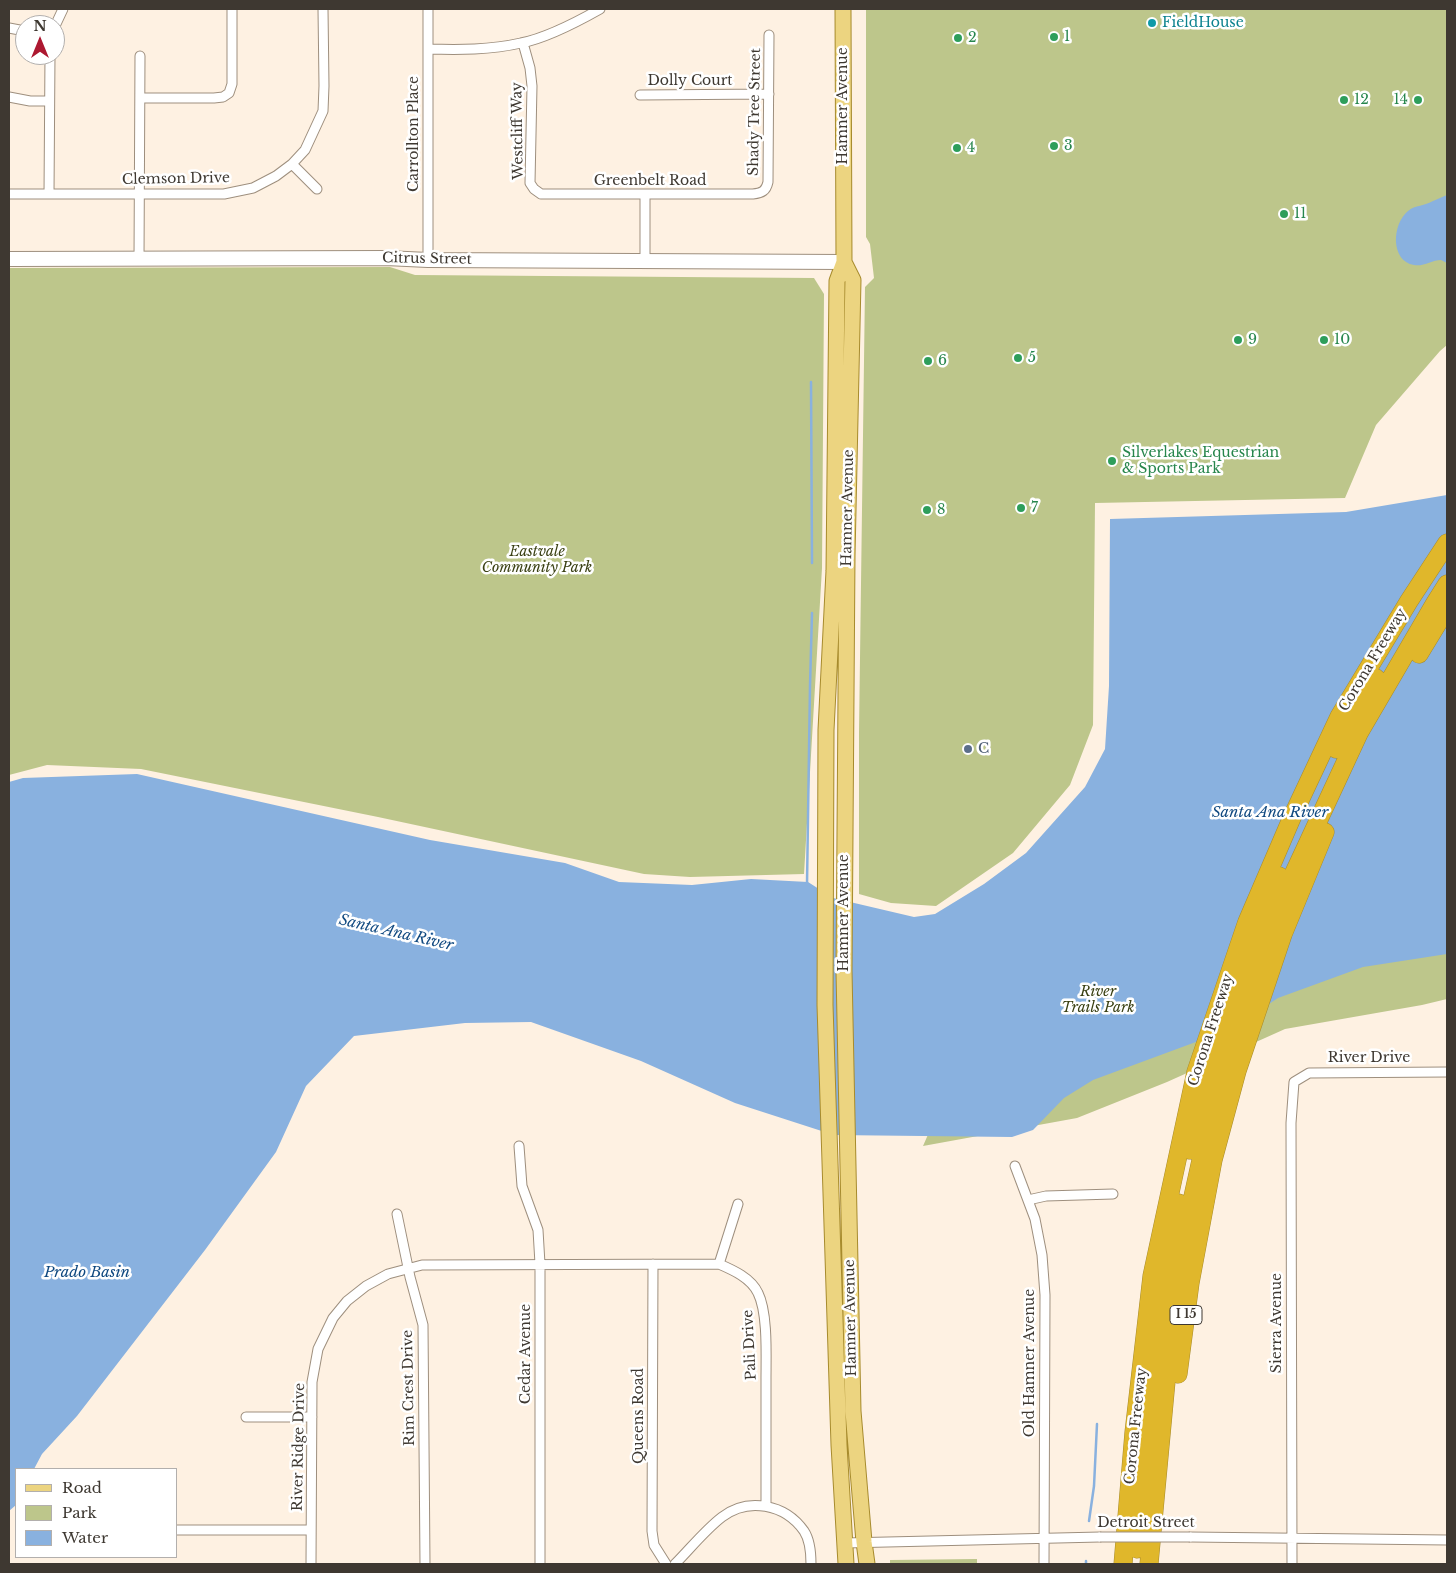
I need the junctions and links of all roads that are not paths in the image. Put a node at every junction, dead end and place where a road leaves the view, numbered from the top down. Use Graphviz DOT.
graph roads {
  1 [pos="232,9"];
  2 [pos="323,9"];
  3 [pos="428,9"];
  4 [pos="600,9"];
  5 [pos="843,9"];
  6 [pos="769,35"];
  7 [pos="522,43"];
  8 [pos="428,49"];
  9 [pos="140,56"];
  10 [pos="50,65"];
  11 [pos="769,94"];
  12 [pos="640,95"];
  13 [pos="9,97"];
  14 [pos="140,98"];
  15 [pos="49,101"];
  16 [pos="292,164"];
  17 [pos="766,189"];
  18 [pos="317,190"];
  19 [pos="534,190"];
  20 [pos="9,194"];
  21 [pos="49,194"];
  22 [pos="138,194"];
  23 [pos="645,195"];
  24 [pos="9,259"];
  25 [pos="140,259"];
  26 [pos="428,260"];
  27 [pos="645,260"];
  28 [pos="844,262"];
  29 [pos="1447,543"];
  30 [pos="1447,560"];
  31 [pos="1447,584"];
  32 [pos="1447,608"];
  33 [pos="1217,1071"];
  34 [pos="1447,1072"];
  35 [pos="1294,1082"];
  36 [pos="519,1146"];
  37 [pos="1015,1166"];
  38 [pos="1113,1194"];
  39 [pos="1028,1200"];
  40 [pos="738,1204"];
  41 [pos="397,1214"];
  42 [pos="540,1264"];
  43 [pos="653,1264"];
  44 [pos="719,1264"];
  45 [pos="409,1268"];
  46 [pos="246,1417"];
  47 [pos="312,1417"];
  48 [pos="766,1505"];
  49 [pos="178,1530"];
  50 [pos="312,1530"];
  51 [pos="1044,1538"];
  52 [pos="1292,1538"];
  53 [pos="1447,1540"];
  54 [pos="845,1542"];
  55 [pos="864,1542"];
  56 [pos="1126,1563"];
  57 [pos="311,1564"];
  58 [pos="425,1564"];
  59 [pos="540,1564"];
  60 [pos="666,1564"];
  61 [pos="675,1564"];
  62 [pos="811,1564"];
  63 [pos="846,1564"];
  64 [pos="867,1564"];
  65 [pos="1044,1564"];
  66 [pos="1157,1564"];
  67 [pos="1292,1564"];
  1 -- 14 [label="street"];
  2 -- 16 [label="street, Clemson Drive"];
  3 -- 8 [label="street, Carrollton Place"];
  4 -- 7 [label="street"];
  5 -- 28 [label="main road, Hamner Avenue"];
  6 -- 11 [label="street, Shady Tree Street"];
  7 -- 8 [label="street"];
  7 -- 19 [label="street, Westcliff Way"];
  8 -- 26 [label="street, Carrollton Place"];
  9 -- 14 [label="street"];
  10 -- 15 [label="street"];
  11 -- 12 [label="street, Dolly Court"];
  11 -- 17 [label="street, Shady Tree Street"];
  13 -- 15 [label="street"];
  14 -- 22 [label="street"];
  15 -- 21 [label="street"];
  16 -- 18 [label="street"];
  16 -- 22 [label="street, Clemson Drive"];
  17 -- 23 [label="street, Greenbelt Road"];
  19 -- 23 [label="street, Greenbelt Road"];
  20 -- 21 [label="street, Clemson Drive"];
  21 -- 22 [label="street, Clemson Drive"];
  22 -- 25 [label="street"];
  23 -- 27 [label="street"];
  24 -- 25 [label="street, Citrus Street"];
  25 -- 26 [label="street, Citrus Street"];
  26 -- 27 [label="street, Citrus Street"];
  27 -- 28 [label="street, Citrus Street"];
  28 -- 54 [label="main road, Hamner Avenue"];
  28 -- 55 [label="main road, Hamner Avenue"];
  29 -- 33 [label="highway, Corona Freeway / I 15"];
  30 -- 33 [label="highway"];
  31 -- 33 [label="highway"];
  32 -- 33 [label="highway, Corona Freeway / I 15"];
  33 -- 56 [label="highway, Corona Freeway / I 15"];
  33 -- 66 [label="highway, Corona Freeway / I 15"];
  34 -- 35 [label="street, River Drive"];
  35 -- 52 [label="street, Sierra Avenue"];
  36 -- 42 [label="street, Cedar Avenue"];
  37 -- 39 [label="street, Old Hamner Avenue"];
  38 -- 39 [label="street"];
  39 -- 51 [label="street, Old Hamner Avenue"];
  40 -- 44 [label="street"];
  41 -- 45 [label="street, Rim Crest Drive"];
  42 -- 43 [label="street, Pali Drive"];
  42 -- 45 [label="street, River Ridge Drive"];
  42 -- 59 [label="street, Cedar Avenue"];
  43 -- 44 [label="street, Pali Drive"];
  43 -- 60 [label="street, Queens Road"];
  44 -- 48 [label="street, Pali Drive"];
  45 -- 47 [label="street, River Ridge Drive"];
  45 -- 58 [label="street, Rim Crest Drive"];
  46 -- 47 [label="street"];
  47 -- 50 [label="street, River Ridge Drive"];
  48 -- 61 [label="street"];
  48 -- 62 [label="street"];
  49 -- 50 [label="street"];
  50 -- 57 [label="street, River Ridge Drive"];
  51 -- 52 [label="street, Detroit Street, bridge"];
  51 -- 55 [label="street, Detroit Street"];
  51 -- 65 [label="street, Old Hamner Avenue"];
  52 -- 53 [label="street, Detroit Street"];
  52 -- 67 [label="street, Sierra Avenue"];
  54 -- 55 [label="street, Detroit Street"];
  54 -- 63 [label="main road, Hamner Avenue"];
  55 -- 64 [label="main road, Hamner Avenue"];
}
